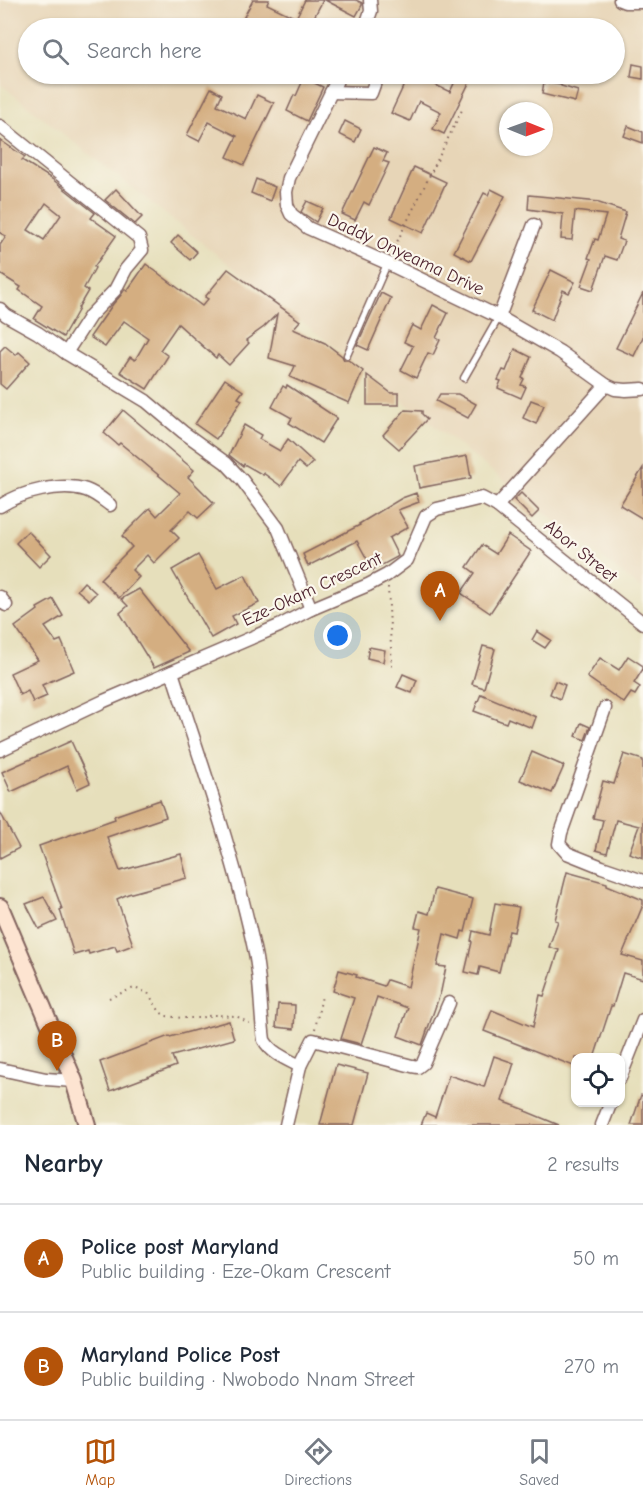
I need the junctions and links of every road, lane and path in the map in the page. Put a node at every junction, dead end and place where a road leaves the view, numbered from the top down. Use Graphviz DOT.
graph roads {
  1 [pos="370,0"];
  2 [pos="620,0"];
  3 [pos="643,2"];
  4 [pos="369,18"];
  5 [pos="336,84"];
  6 [pos="374,84"];
  7 [pos="332,92"];
  8 [pos="462,110"];
  9 [pos="0,126"];
  10 [pos="534,225"];
  11 [pos="387,263"];
  12 [pos="2,315"];
  13 [pos="499,317"];
  14 [pos="66,353"];
  15 [pos="347,355"];
  16 [pos="464,378"];
  17 [pos="606,385"];
  18 [pos="643,389"];
  19 [pos="110,505"];
  20 [pos="0,506"];
  21 [pos="497,506"];
  22 [pos="387,575"];
  23 [pos="311,609"];
  24 [pos="643,623"];
  25 [pos="392,668"];
  26 [pos="172,672"];
  27 [pos="605,708"];
  28 [pos="0,750"];
  29 [pos="643,881"];
  30 [pos="0,906"];
  31 [pos="322,996"];
  32 [pos="109,998"];
  33 [pos="449,1003"];
  34 [pos="643,1020"];
  35 [pos="263,1028"];
  36 [pos="313,1040"];
  37 [pos="300,1066"];
  38 [pos="625,1067"];
  39 [pos="0,1069"];
  40 [pos="74,1082"];
  41 [pos="609,1107"];
  42 [pos="87,1125"];
  43 [pos="286,1125"];
  44 [pos="602,1125"];
  1 -- 4 [label="street"];
  2 -- 3 [label="street"];
  5 -- 7 [label="street, Daddy Onyeama Drive"];
  6 -- 7 [label="street"];
  7 -- 11 [label="street, Daddy Onyeama Drive"];
  8 -- 11 [label="path"];
  9 -- 14 [label="street"];
  10 -- 13 [label="street"];
  11 -- 13 [label="street, Daddy Onyeama Drive"];
  11 -- 15 [label="lane"];
  12 -- 14 [label="street"];
  13 -- 16 [label="lane"];
  13 -- 17 [label="street, Daddy Onyeama Drive"];
  14 -- 23 [label="street"];
  17 -- 18 [label="street, Daddy Onyeama Drive"];
  17 -- 21 [label="street"];
  19 -- 20 [label="street"];
  21 -- 22 [label="street, Eze-Okam Crescent"];
  21 -- 24 [label="street, Abor Street"];
  22 -- 23 [label="street, Eze-Okam Crescent"];
  22 -- 25 [label="path"];
  23 -- 26 [label="street, Eze-Okam Crescent"];
  26 -- 28 [label="street, Eze-Okam Crescent"];
  26 -- 35 [label="street"];
  27 -- 29 [label="street"];
  30 -- 40 [label="main road"];
  31 -- 36 [label="path"];
  32 -- 35 [label="path"];
  33 -- 36 [label="street"];
  34 -- 38 [label="street"];
  35 -- 37 [label="street"];
  36 -- 37 [label="street"];
  37 -- 43 [label="street"];
  39 -- 40 [label="street"];
  40 -- 42 [label="main road"];
  41 -- 44 [label="street"];
}
